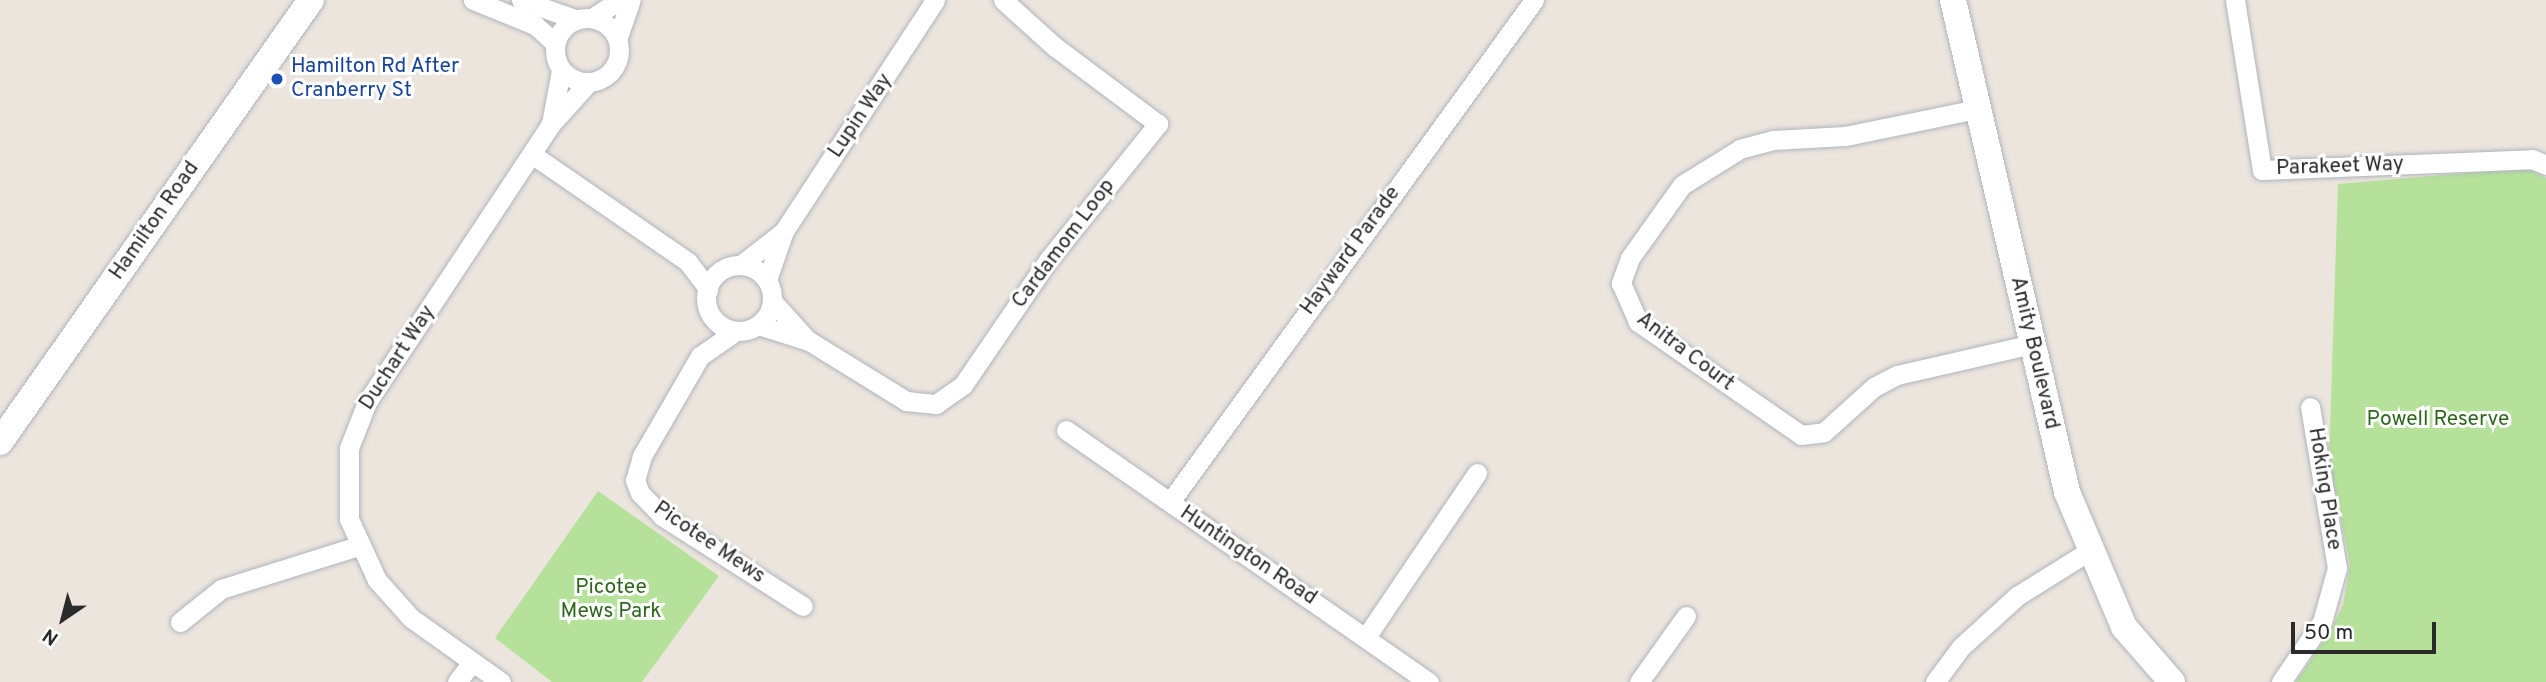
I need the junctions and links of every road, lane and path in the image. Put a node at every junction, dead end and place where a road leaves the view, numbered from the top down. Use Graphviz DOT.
graph roads {
  1 [pos="311,0"];
  2 [pos="473,0"];
  3 [pos="521,0"];
  4 [pos="620,0"];
  5 [pos="631,0"];
  6 [pos="936,0"];
  7 [pos="1003,0"];
  8 [pos="1534,0"];
  9 [pos="1953,0"];
  10 [pos="2235,0"];
  11 [pos="584,19"];
  12 [pos="618,37"];
  13 [pos="555,43"];
  14 [pos="561,70"];
  15 [pos="588,83"];
  16 [pos="1977,109"];
  17 [pos="550,125"];
  18 [pos="533,155"];
  19 [pos="2546,166"];
  20 [pos="784,231"];
  21 [pos="688,262"];
  22 [pos="733,266"];
  23 [pos="767,280"];
  24 [pos="708,289"];
  25 [pos="773,302"];
  26 [pos="709,312"];
  27 [pos="758,324"];
  28 [pos="736,331"];
  29 [pos="809,341"];
  30 [pos="2032,344"];
  31 [pos="700,356"];
  32 [pos="2310,407"];
  33 [pos="1066,430"];
  34 [pos="0,442"];
  35 [pos="1477,472"];
  36 [pos="1170,502"];
  37 [pos="358,546"];
  38 [pos="2089,551"];
  39 [pos="803,606"];
  40 [pos="1686,616"];
  41 [pos="180,622"];
  42 [pos="1366,637"];
  43 [pos="472,662"];
  44 [pos="457,682"];
  45 [pos="501,682"];
  46 [pos="1429,682"];
  47 [pos="1639,682"];
  48 [pos="1935,682"];
  49 [pos="2172,682"];
  50 [pos="2281,682"];
  1 -- 34 [label="street, Hamilton Road"];
  2 -- 13 [label="street"];
  3 -- 11 [label="street"];
  4 -- 11 [label="street"];
  5 -- 12 [label="street"];
  6 -- 20 [label="street, Lupin Way"];
  7 -- 29 [label="street, Cardamom Loop"];
  8 -- 36 [label="street, Hayward Parade"];
  9 -- 16 [label="street, Amity Boulevard"];
  10 -- 19 [label="street, Parakeet Way"];
  11 -- 12 [label="street"];
  11 -- 13 [label="street"];
  12 -- 15 [label="street"];
  13 -- 14 [label="street"];
  14 -- 15 [label="street"];
  14 -- 17 [label="street, Duchart Way"];
  15 -- 17 [label="street, Duchart Way"];
  16 -- 30 [label="street, Amity Boulevard"];
  16 -- 30 [label="street, Anitra Court"];
  17 -- 18 [label="street, Duchart Way"];
  18 -- 21 [label="street"];
  18 -- 37 [label="street, Duchart Way"];
  20 -- 22 [label="street, Lupin Way"];
  20 -- 23 [label="street, Lupin Way"];
  21 -- 22 [label="street"];
  21 -- 24 [label="street"];
  22 -- 23 [label="street"];
  22 -- 24 [label="street"];
  23 -- 25 [label="street"];
  24 -- 26 [label="street"];
  25 -- 27 [label="street"];
  25 -- 29 [label="street, Cardamom Loop"];
  26 -- 28 [label="street"];
  26 -- 31 [label="street, Picotee Mews"];
  27 -- 28 [label="street"];
  27 -- 29 [label="street, Cardamom Loop"];
  28 -- 31 [label="street, Picotee Mews"];
  30 -- 38 [label="street, Amity Boulevard"];
  31 -- 39 [label="street, Picotee Mews"];
  32 -- 50 [label="street, Hoking Place"];
  33 -- 36 [label="street, Huntington Road"];
  35 -- 42 [label="street"];
  36 -- 42 [label="street, Huntington Road"];
  37 -- 41 [label="street"];
  37 -- 43 [label="street, Duchart Way"];
  38 -- 48 [label="street"];
  38 -- 49 [label="street, Amity Boulevard"];
  40 -- 47 [label="street"];
  42 -- 46 [label="street, Huntington Road"];
  43 -- 44 [label="street"];
  43 -- 45 [label="street, Duchart Way"];
}
